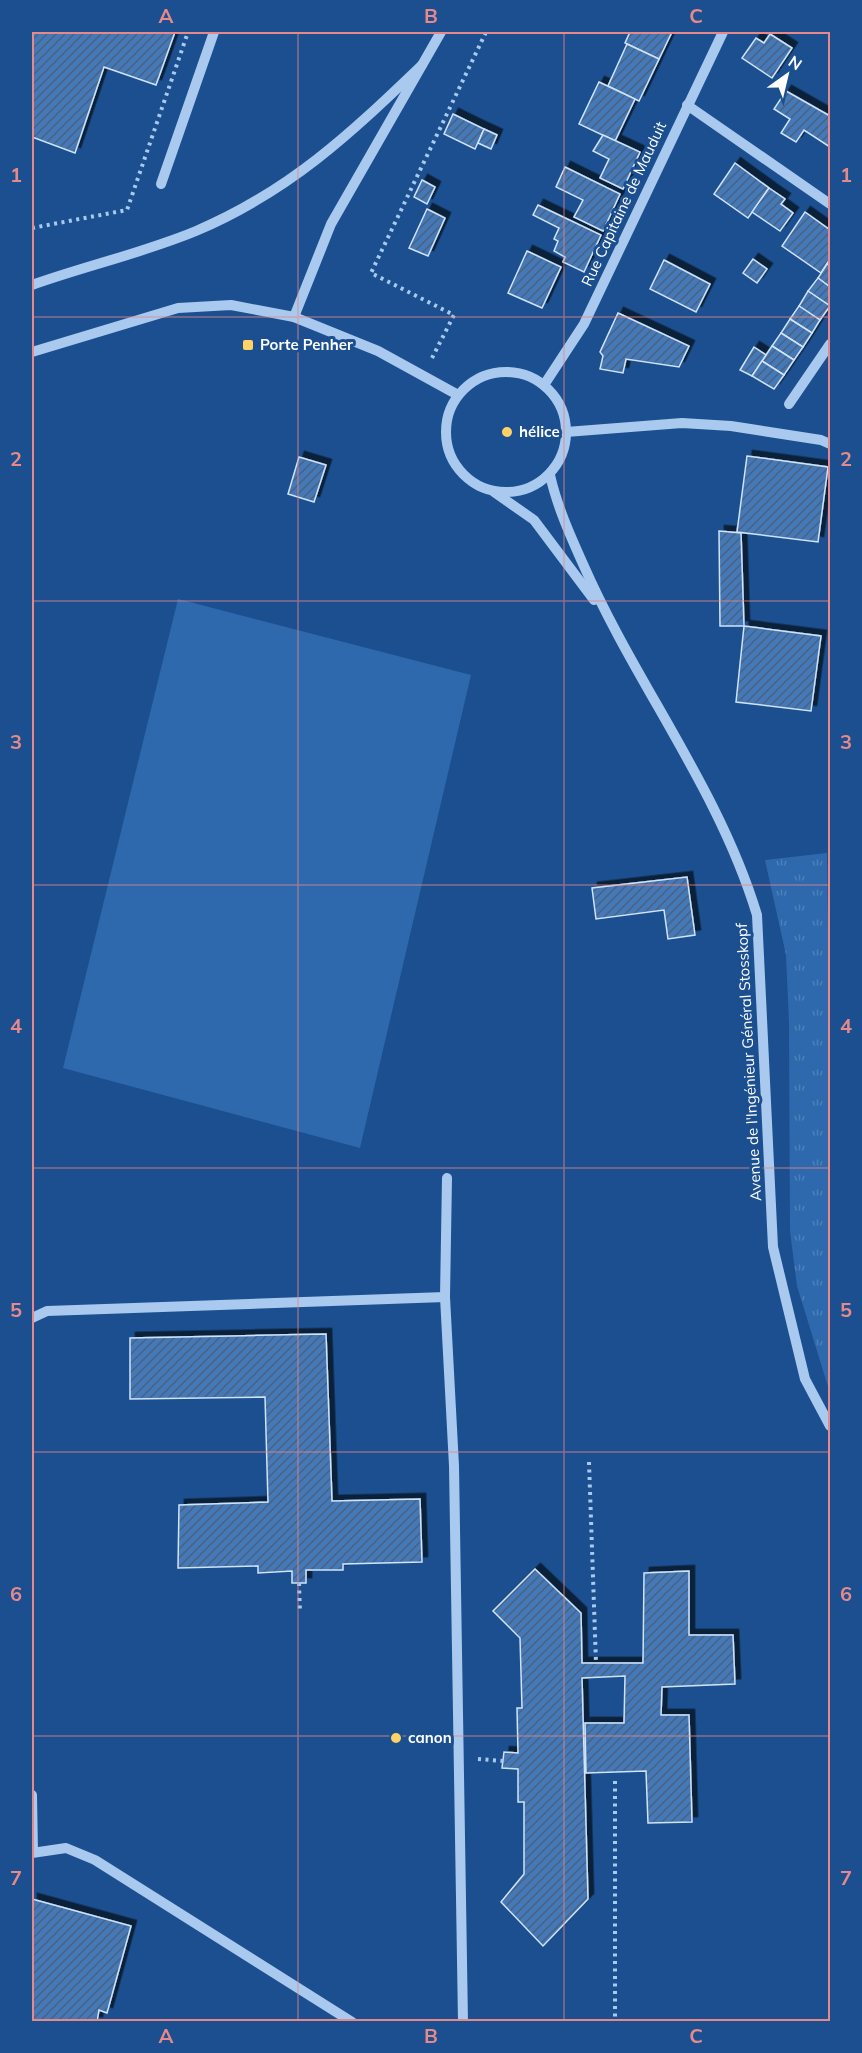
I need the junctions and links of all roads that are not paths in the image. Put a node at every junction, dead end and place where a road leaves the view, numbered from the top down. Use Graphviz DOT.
graph roads {
  1 [pos="214,32"];
  2 [pos="441,32"];
  3 [pos="723,32"];
  4 [pos="422,65"];
  5 [pos="687,105"];
  6 [pos="160,184"];
  7 [pos="831,204"];
  8 [pos="32,285"];
  9 [pos="294,317"];
  10 [pos="831,345"];
  11 [pos="32,352"];
  12 [pos="544,386"];
  13 [pos="458,395"];
  14 [pos="789,404"];
  15 [pos="566,432"];
  16 [pos="831,444"];
  17 [pos="550,475"];
  18 [pos="494,492"];
  19 [pos="605,615"];
  20 [pos="447,1178"];
  21 [pos="445,1297"];
  22 [pos="32,1318"];
  23 [pos="831,1426"];
  24 [pos="32,1795"];
  25 [pos="32,1853"];
  26 [pos="352,2022"];
  27 [pos="463,2022"];
  1 -- 6 [label="street"];
  2 -- 4 [label="street"];
  3 -- 5 [label="street, Rue Capitaine de Mauduit"];
  4 -- 8 [label="street"];
  4 -- 9 [label="street"];
  5 -- 7 [label="street"];
  5 -- 12 [label="street, Rue Capitaine de Mauduit"];
  9 -- 11 [label="street"];
  9 -- 13 [label="street"];
  10 -- 14 [label="street"];
  12 -- 13 [label="street"];
  12 -- 15 [label="street"];
  13 -- 18 [label="street"];
  15 -- 16 [label="street"];
  15 -- 17 [label="street"];
  17 -- 18 [label="street"];
  17 -- 19 [label="street, Avenue de l'Ingénieur Général Stosskopf"];
  18 -- 19 [label="street, Avenue de l'Ingénieur Général Stosskopf"];
  19 -- 23 [label="street, Avenue de l'Ingénieur Général Stosskopf"];
  20 -- 21 [label="street"];
  21 -- 22 [label="street"];
  21 -- 27 [label="street"];
  24 -- 25 [label="street"];
  25 -- 26 [label="street"];
}
